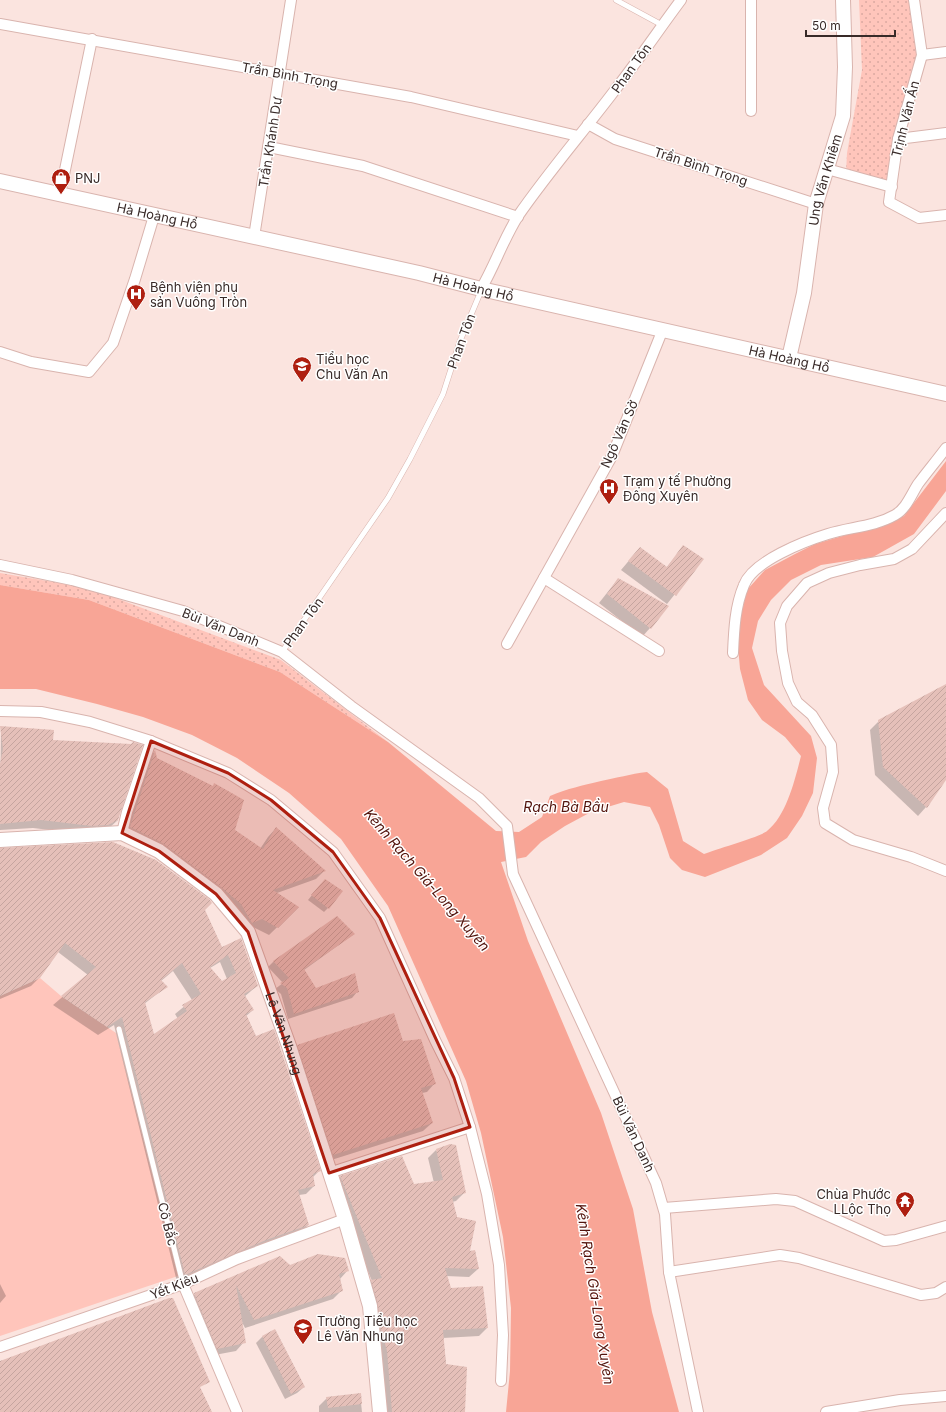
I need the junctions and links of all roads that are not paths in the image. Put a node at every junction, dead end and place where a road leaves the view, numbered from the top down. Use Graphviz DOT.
graph roads {
  1 [pos="291,0"];
  2 [pos="616,0"];
  3 [pos="681,0"];
  4 [pos="751,0"];
  5 [pos="844,0"];
  6 [pos="914,0"];
  7 [pos="0,24"];
  8 [pos="662,25"];
  9 [pos="92,39"];
  10 [pos="946,52"];
  11 [pos="922,55"];
  12 [pos="281,73"];
  13 [pos="751,111"];
  14 [pos="588,124"];
  15 [pos="946,133"];
  16 [pos="578,136"];
  17 [pos="898,139"];
  18 [pos="269,147"];
  19 [pos="827,169"];
  20 [pos="0,181"];
  21 [pos="892,187"];
  22 [pos="60,194"];
  23 [pos="816,204"];
  24 [pos="946,215"];
  25 [pos="154,216"];
  26 [pos="518,217"];
  27 [pos="254,237"];
  28 [pos="481,290"];
  29 [pos="662,329"];
  30 [pos="0,352"];
  31 [pos="789,358"];
  32 [pos="946,394"];
  33 [pos="946,448"];
  34 [pos="946,513"];
  35 [pos="0,565"];
  36 [pos="544,578"];
  37 [pos="507,644"];
  38 [pos="659,651"];
  39 [pos="282,652"];
  40 [pos="733,653"];
  41 [pos="0,711"];
  42 [pos="151,742"];
  43 [pos="122,833"];
  44 [pos="0,840"];
  45 [pos="946,871"];
  46 [pos="119,1029"];
  47 [pos="470,1128"];
  48 [pos="329,1173"];
  49 [pos="664,1211"];
  50 [pos="345,1219"];
  51 [pos="946,1226"];
  52 [pos="669,1270"];
  53 [pos="183,1284"];
  54 [pos="946,1287"];
  55 [pos="0,1347"];
  56 [pos="500,1381"];
  57 [pos="946,1396"];
  58 [pos="237,1412"];
  59 [pos="380,1412"];
  60 [pos="698,1412"];
  61 [pos="826,1412"];
  1 -- 12 [label="street, Trần Khánh Dư"];
  2 -- 8 [label="lane"];
  3 -- 8 [label="street, Phan Tôn"];
  4 -- 13 [label="street"];
  5 -- 19 [label="street, Ung Văn Khiêm"];
  6 -- 11 [label="street, Trịnh Văn Ấn"];
  7 -- 9 [label="street, Trần Bình Trọng"];
  8 -- 14 [label="street, Phan Tôn"];
  9 -- 12 [label="street, Trần Bình Trọng"];
  9 -- 22 [label="street"];
  10 -- 11 [label="street"];
  11 -- 17 [label="street, Trịnh Văn Ấn"];
  12 -- 16 [label="street, Trần Bình Trọng"];
  12 -- 18 [label="street, Trần Khánh Dư"];
  14 -- 16 [label="street, Phan Tôn"];
  14 -- 23 [label="street, Trần Bình Trọng"];
  15 -- 17 [label="street"];
  16 -- 26 [label="street, Phan Tôn"];
  17 -- 21 [label="street, Trịnh Văn Ấn"];
  18 -- 26 [label="street"];
  18 -- 27 [label="street, Trần Khánh Dư"];
  19 -- 21 [label="street"];
  19 -- 23 [label="street, Ung Văn Khiêm"];
  20 -- 22 [label="street, Hà Hoàng Hổ"];
  21 -- 24 [label="street, Trịnh Văn Ấn"];
  22 -- 25 [label="street, Hà Hoàng Hổ"];
  23 -- 31 [label="street, Ung Văn Khiêm"];
  25 -- 27 [label="street, Hà Hoàng Hổ"];
  25 -- 30 [label="street"];
  26 -- 28 [label="street, Phan Tôn"];
  27 -- 28 [label="street, Hà Hoàng Hổ"];
  28 -- 29 [label="street, Hà Hoàng Hổ"];
  28 -- 39 [label="lane, Phan Tôn"];
  29 -- 31 [label="street, Hà Hoàng Hổ"];
  29 -- 36 [label="street, Ngô Văn Sở"];
  31 -- 32 [label="street, Hà Hoàng Hổ"];
  33 -- 40 [label="street"];
  34 -- 45 [label="street"];
  35 -- 39 [label="street, Bùi Văn Danh"];
  36 -- 37 [label="street, Ngô Văn Sở"];
  36 -- 38 [label="street"];
  39 -- 49 [label="street, Bùi Văn Danh"];
  41 -- 42 [label="street"];
  42 -- 43 [label="street"];
  42 -- 47 [label="street"];
  43 -- 44 [label="street, Lê Văn Nhung"];
  43 -- 48 [label="street, Lê Văn Nhung"];
  46 -- 53 [label="lane, Cô Bắc"];
  47 -- 48 [label="street"];
  47 -- 56 [label="street"];
  48 -- 50 [label="street, Lê Văn Nhung"];
  49 -- 51 [label="street"];
  49 -- 52 [label="street, Bùi Văn Danh"];
  50 -- 53 [label="street, Yết Kiêu"];
  50 -- 59 [label="street, Lê Văn Nhung"];
  52 -- 54 [label="street"];
  52 -- 60 [label="street, Bùi Văn Danh"];
  53 -- 55 [label="street, Yết Kiêu"];
  53 -- 58 [label="street, Cô Bắc"];
  57 -- 61 [label="street"];
}
